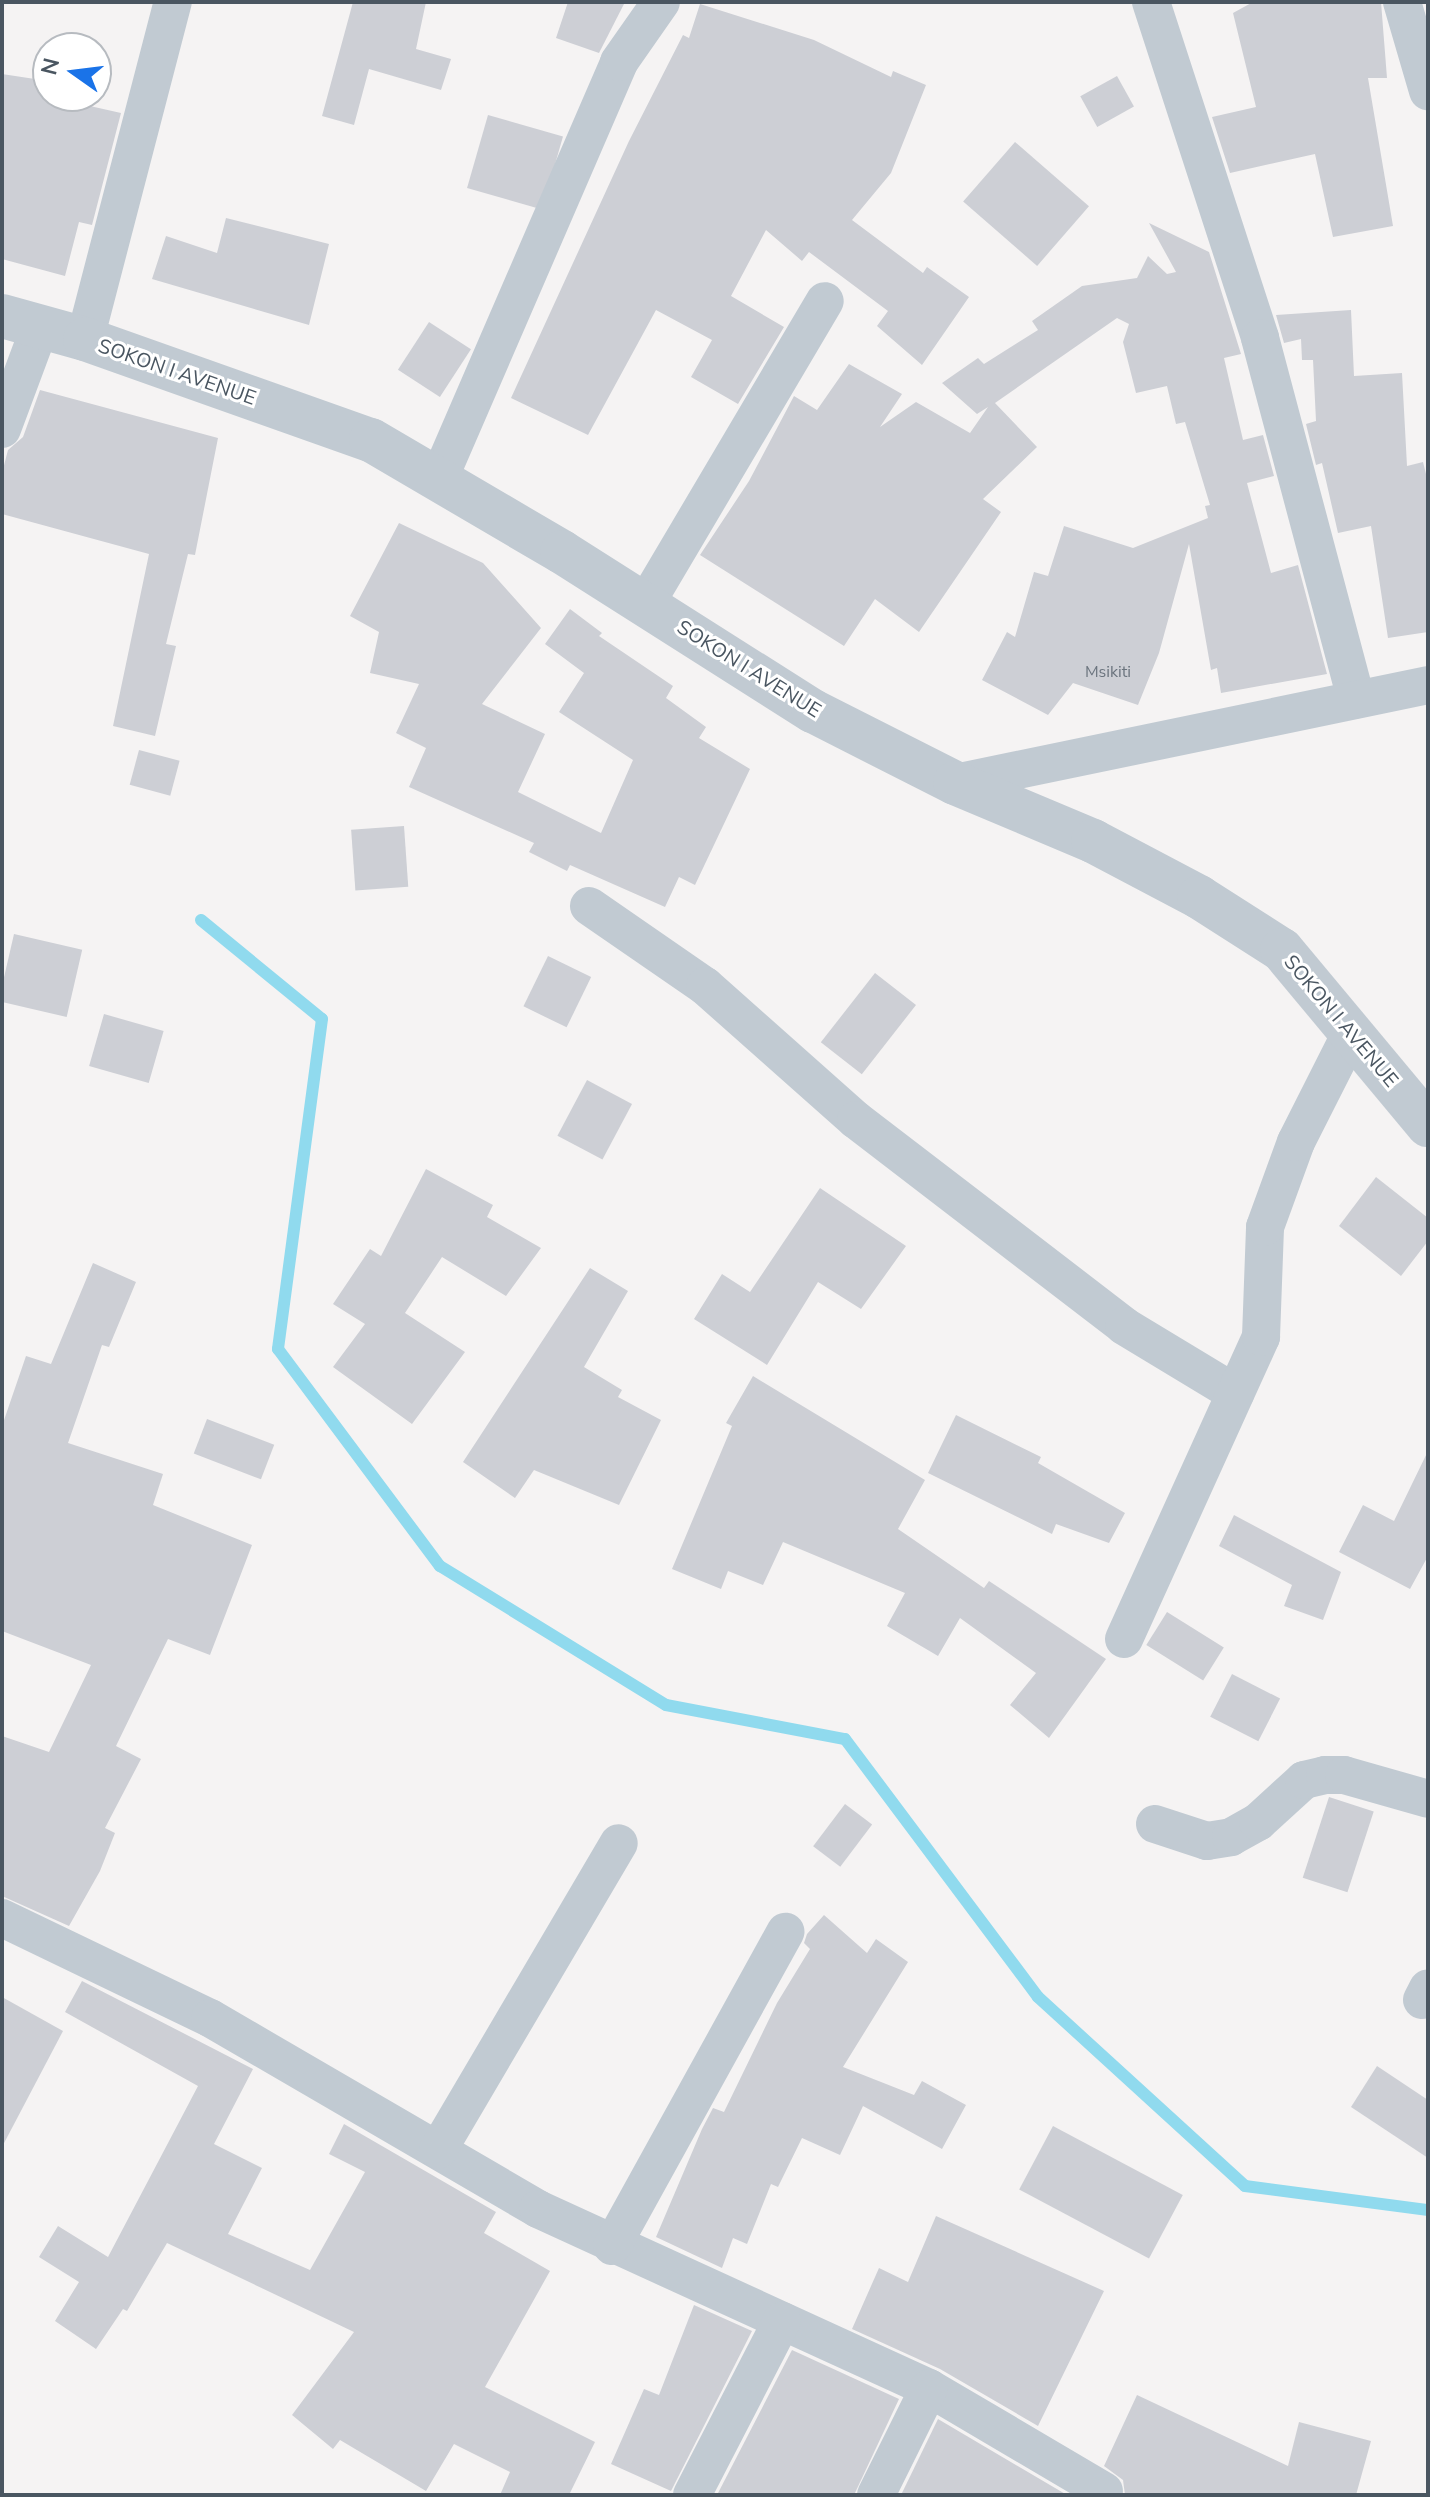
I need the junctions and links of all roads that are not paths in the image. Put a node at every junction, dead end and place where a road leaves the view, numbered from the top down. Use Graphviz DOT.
graph roads {
  1 [pos="173,2"];
  2 [pos="661,2"];
  3 [pos="1151,2"];
  4 [pos="1402,2"];
  5 [pos="1428,91"];
  6 [pos="825,301"];
  7 [pos="21,321"];
  8 [pos="85,339"];
  9 [pos="2,429"];
  10 [pos="438,481"];
  11 [pos="645,605"];
  12 [pos="1428,685"];
  13 [pos="1356,699"];
  14 [pos="955,783"];
  15 [pos="589,906"];
  16 [pos="1351,1033"];
  17 [pos="1428,1125"];
  18 [pos="1235,1393"];
  19 [pos="1124,1639"];
  20 [pos="1428,1799"];
  21 [pos="1155,1824"];
  22 [pos="619,1843"];
  23 [pos="2,1918"];
  24 [pos="785,1932"];
  25 [pos="438,2150"];
  26 [pos="612,2246"];
  27 [pos="782,2321"];
  28 [pos="929,2388"];
  29 [pos="1104,2491"];
  30 [pos="692,2495"];
  31 [pos="876,2495"];
  1 -- 8 [label="street"];
  2 -- 10 [label="street"];
  3 -- 13 [label="street"];
  4 -- 5 [label="street"];
  6 -- 11 [label="street"];
  7 -- 8 [label="street, SOKON I AVENUE"];
  7 -- 9 [label="street"];
  8 -- 10 [label="street, SOKON I AVENUE"];
  10 -- 11 [label="street, SOKON I AVENUE"];
  11 -- 14 [label="street, SOKON I AVENUE"];
  12 -- 13 [label="street"];
  13 -- 14 [label="street"];
  14 -- 16 [label="street, SOKON I AVENUE"];
  15 -- 18 [label="street"];
  16 -- 17 [label="street, SOKON I AVENUE"];
  16 -- 18 [label="street"];
  18 -- 19 [label="street"];
  20 -- 21 [label="street"];
  22 -- 25 [label="street"];
  23 -- 25 [label="street"];
  24 -- 26 [label="street"];
  25 -- 26 [label="street"];
  26 -- 27 [label="street"];
  27 -- 28 [label="street"];
  27 -- 30 [label="street"];
  28 -- 29 [label="street"];
  28 -- 31 [label="street"];
}
